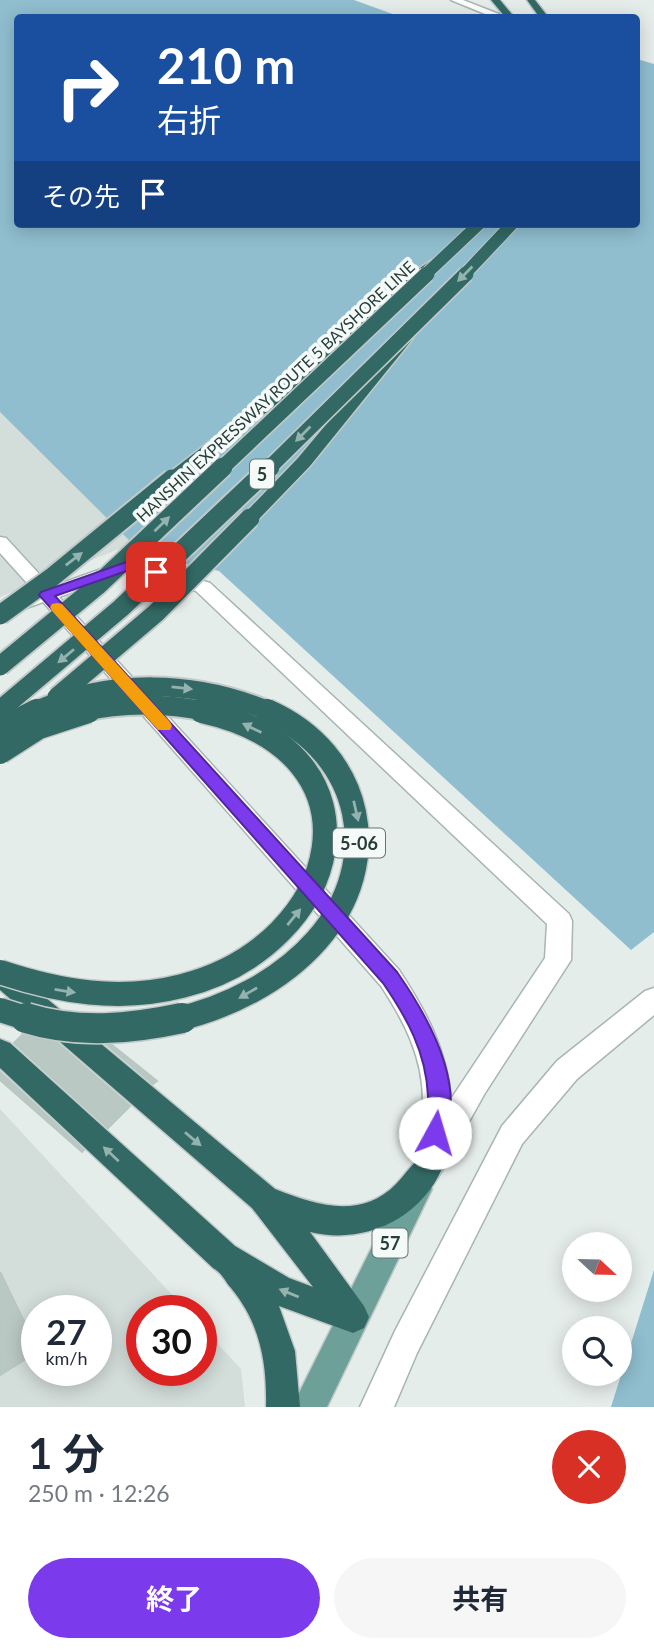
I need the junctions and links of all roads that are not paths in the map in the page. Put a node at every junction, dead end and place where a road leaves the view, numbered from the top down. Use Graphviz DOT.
graph roads {
  1 [pos="455,0"];
  2 [pos="495,0"];
  3 [pos="531,0"];
  4 [pos="494,14"];
  5 [pos="507,14"];
  6 [pos="542,14"];
  7 [pos="475,228"];
  8 [pos="509,228"];
  9 [pos="456,247"];
  10 [pos="432,307"];
  11 [pos="0,542"];
  12 [pos="46,595"];
  13 [pos="0,614"];
  14 [pos="0,666"];
  15 [pos="0,710"];
  16 [pos="0,730"];
  17 [pos="0,745"];
  18 [pos="0,752"];
  19 [pos="0,974"];
  20 [pos="654,999"];
  21 [pos="0,1010"];
  22 [pos="0,1051"];
  23 [pos="427,1168"];
  24 [pos="262,1198"];
  25 [pos="224,1257"];
  26 [pos="353,1317"];
  27 [pos="283,1407"];
  28 [pos="309,1407"];
  29 [pos="377,1407"];
  1 -- 4 [label="street"];
  2 -- 5 [label="highway"];
  3 -- 6 [label="highway"];
  7 -- 9 [label="highway, HANSHIN EXPRESSWAY ROUTE 5 BAYSHORE LINE / 5, bridge"];
  8 -- 10 [label="highway, 5, one-way, bridge"];
  13 -- 9 [label="highway, one-way, bridge"];
  14 -- 9 [label="highway, HANSHIN EXPRESSWAY ROUTE 5 BAYSHORE LINE / 5, one-way, bridge"];
  10 -- 15 [label="highway, 5, one-way, bridge"];
  10 -- 17 [label="highway, bridge"];
  11 -- 12 [label="street"];
  12 -- 13 [label="street"];
  12 -- 23 [label="street"];
  12 -- 23 [label="street"];
  16 -- 21 [label="highway, 5-06, one-way, bridge"];
  19 -- 18 [label="highway, 5-06, one-way, bridge"];
  19 -- 24 [label="highway, 5-06, one-way"];
  20 -- 29 [label="street"];
  25 -- 22 [label="highway, one-way"];
  23 -- 24 [label="highway"];
  23 -- 26 [label="main road, 57"];
  24 -- 26 [label="highway, 5-06"];
  26 -- 25 [label="highway, one-way"];
  25 -- 27 [label="highway"];
  26 -- 28 [label="main road, 57"];
}
